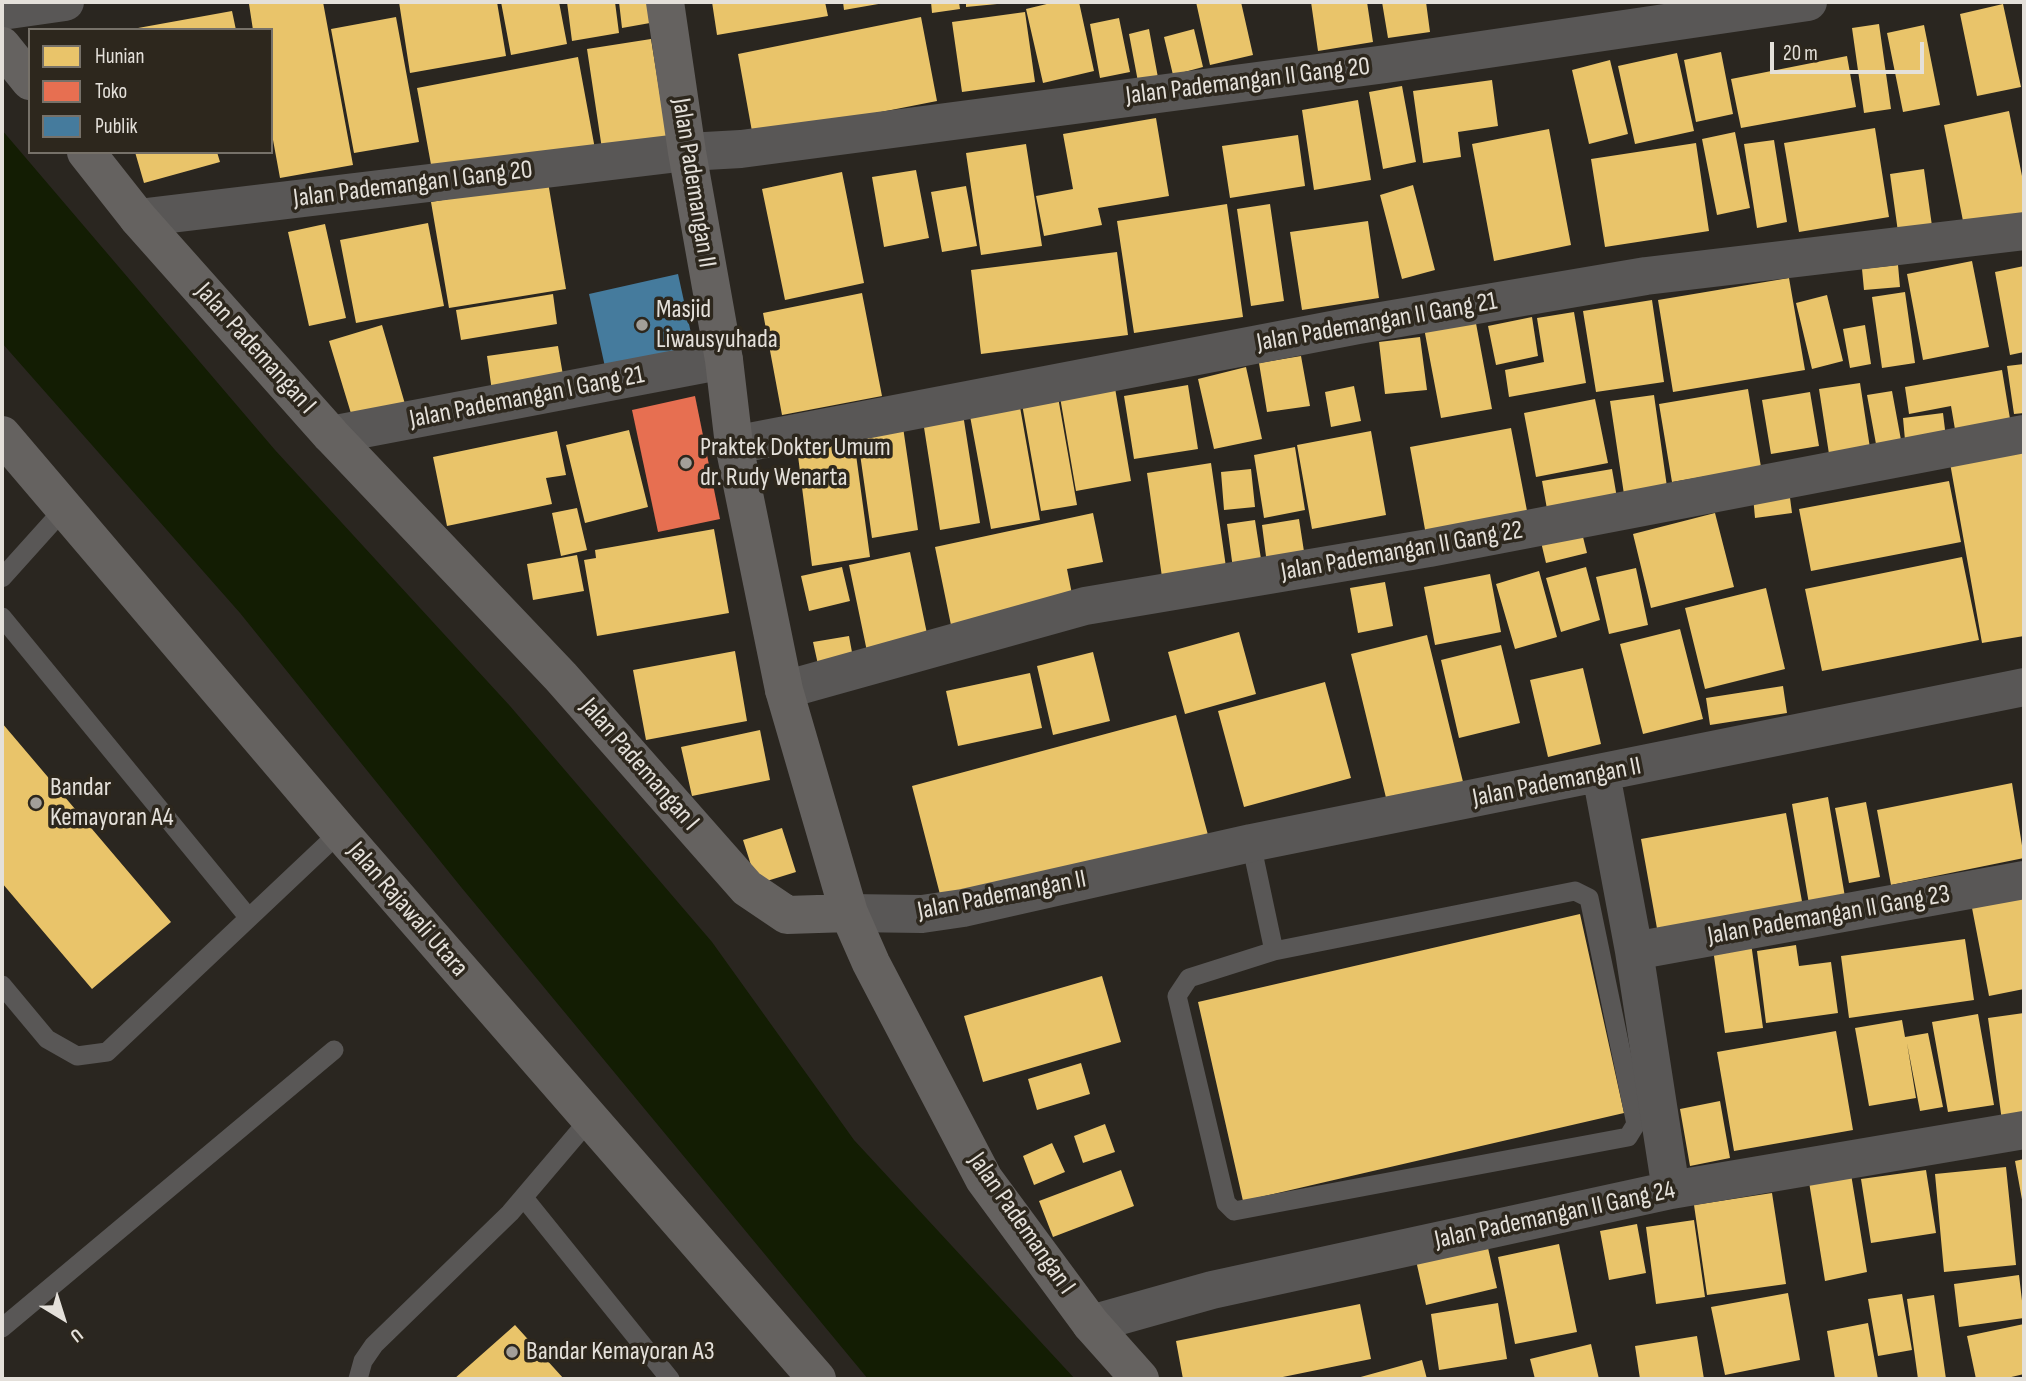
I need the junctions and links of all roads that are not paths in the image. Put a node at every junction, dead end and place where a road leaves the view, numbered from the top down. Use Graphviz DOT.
graph roads {
  1 [pos="65,2"];
  2 [pos="665,2"];
  3 [pos="1808,2"];
  4 [pos="2,12"];
  5 [pos="2,46"];
  6 [pos="28,78"];
  7 [pos="687,152"];
  8 [pos="88,154"];
  9 [pos="138,218"];
  10 [pos="2024,231"];
  11 [pos="724,360"];
  12 [pos="2024,434"];
  13 [pos="2,435"];
  14 [pos="331,435"];
  15 [pos="734,445"];
  16 [pos="64,509"];
  17 [pos="2,578"];
  18 [pos="2,617"];
  19 [pos="2024,687"];
  20 [pos="784,690"];
  21 [pos="1601,774"];
  22 [pos="340,832"];
  23 [pos="1253,854"];
  24 [pos="2024,880"];
  25 [pos="249,918"];
  26 [pos="859,936"];
  27 [pos="1273,951"];
  28 [pos="1634,951"];
  29 [pos="2,985"];
  30 [pos="334,1051"];
  31 [pos="589,1120"];
  32 [pos="2024,1130"];
  33 [pos="1671,1190"];
  34 [pos="524,1198"];
  35 [pos="1091,1324"];
  36 [pos="2,1328"];
  37 [pos="358,1379"];
  38 [pos="670,1379"];
  39 [pos="817,1379"];
  40 [pos="1140,1379"];
  1 -- 4 [label="street"];
  2 -- 7 [label="street, Jalan Pademangan II"];
  3 -- 7 [label="street, Jalan Pademangan II Gang 20"];
  5 -- 6 [label="street"];
  7 -- 9 [label="street, Jalan Pademangan I Gang 20"];
  7 -- 11 [label="street, Jalan Pademangan II"];
  8 -- 9 [label="street, Jalan Pademangan I"];
  9 -- 14 [label="street, Jalan Pademangan I"];
  10 -- 15 [label="street, Jalan Pademangan II Gang 21"];
  11 -- 14 [label="street, Jalan Pademangan I Gang 21"];
  11 -- 15 [label="street, Jalan Pademangan II"];
  12 -- 20 [label="street, Jalan Pademangan II Gang 22"];
  13 -- 16 [label="street, Jalan Rajawali Utara"];
  14 -- 26 [label="street, Jalan Pademangan I"];
  15 -- 20 [label="street, Jalan Pademangan II"];
  16 -- 17 [label="lane"];
  16 -- 22 [label="street, Jalan Rajawali Utara"];
  18 -- 25 [label="lane"];
  19 -- 21 [label="street, Jalan Pademangan II"];
  20 -- 26 [label="street, Jalan Pademangan II"];
  21 -- 23 [label="street, Jalan Pademangan II"];
  21 -- 28 [label="street"];
  22 -- 25 [label="lane"];
  22 -- 31 [label="street, Jalan Rajawali Utara"];
  23 -- 26 [label="street, Jalan Pademangan II"];
  23 -- 27 [label="lane"];
  24 -- 28 [label="street, Jalan Pademangan II Gang 23"];
  25 -- 29 [label="lane"];
  26 -- 35 [label="street, Jalan Pademangan I"];
  27 -- 27 [label="lane"];
  28 -- 33 [label="street"];
  30 -- 36 [label="lane"];
  31 -- 34 [label="lane"];
  31 -- 39 [label="street, Jalan Rajawali Utara"];
  32 -- 33 [label="street, Jalan Pademangan II Gang 24"];
  33 -- 35 [label="street, Jalan Pademangan II Gang 24"];
  34 -- 37 [label="lane"];
  34 -- 38 [label="lane"];
  35 -- 40 [label="street, Jalan Pademangan I"];
}
